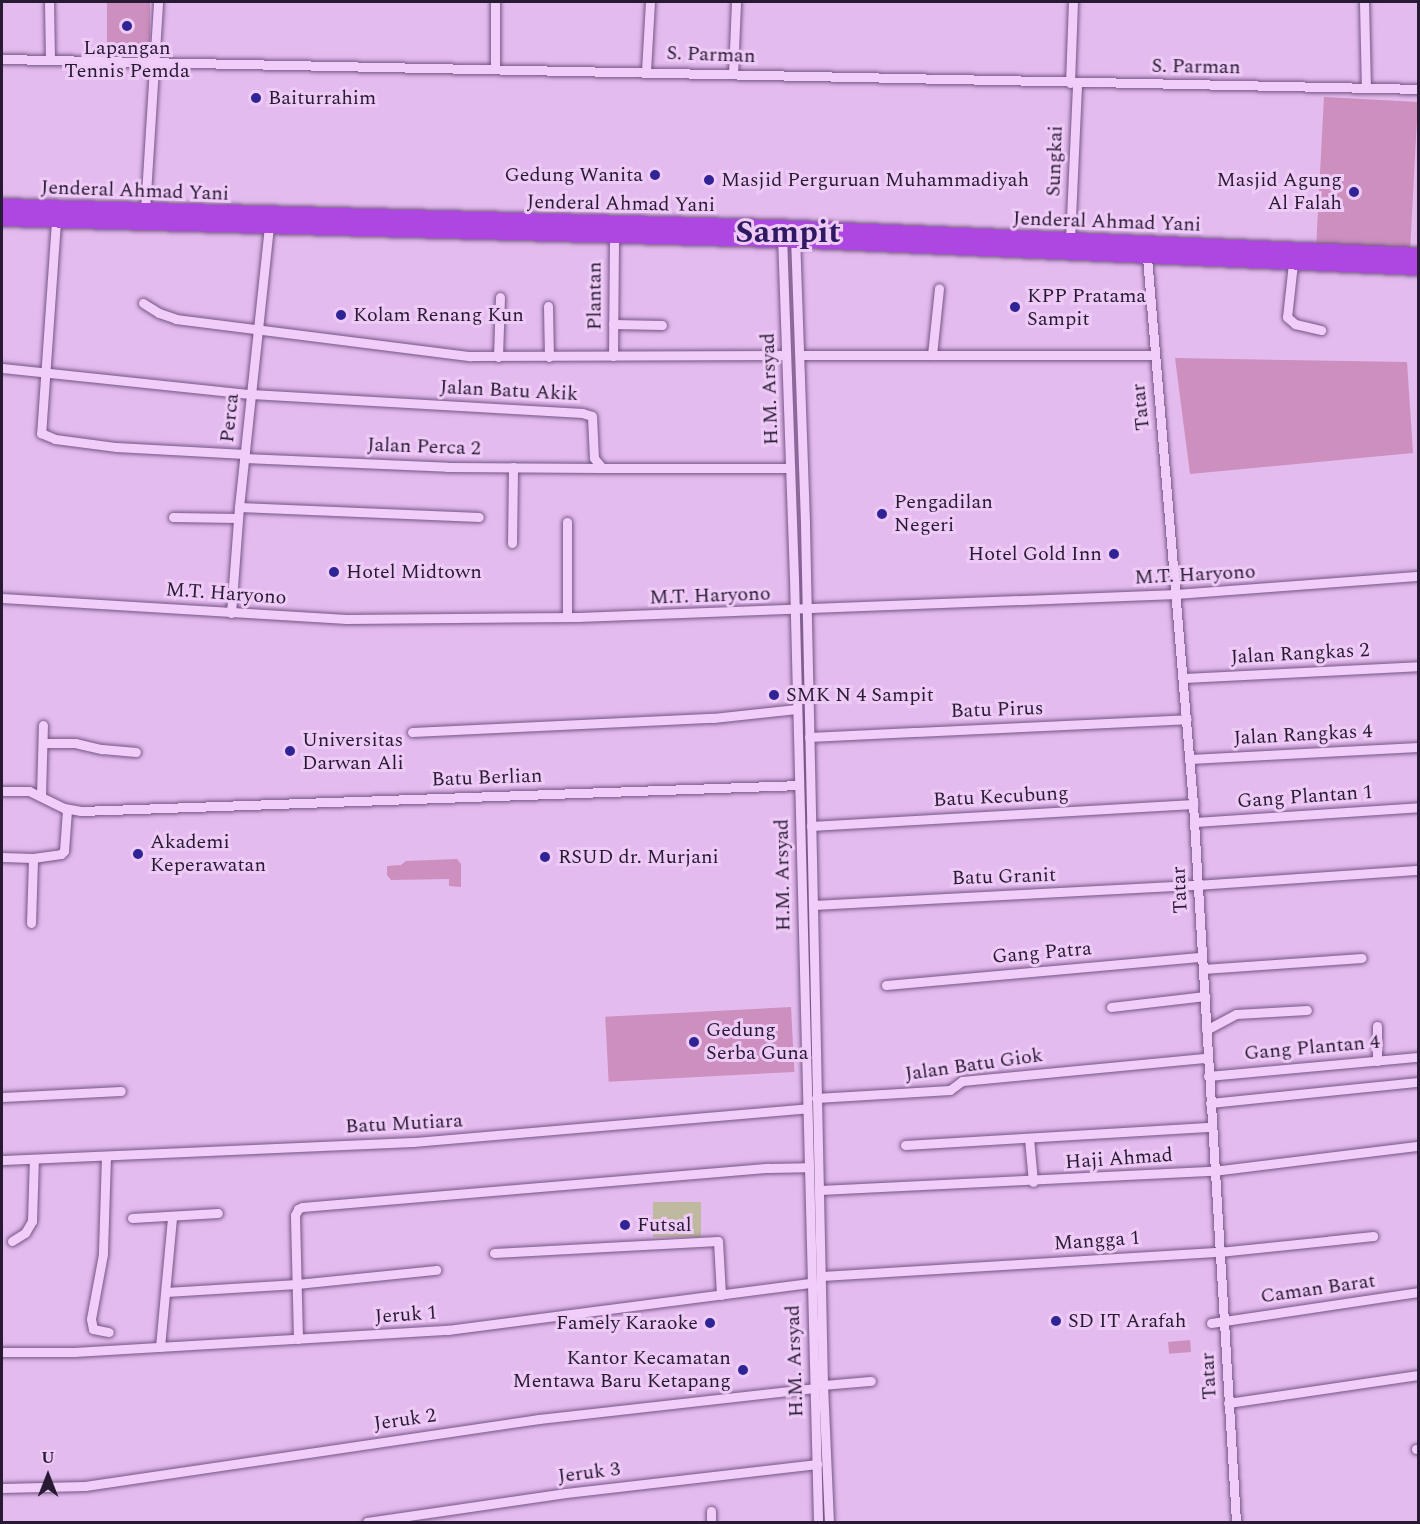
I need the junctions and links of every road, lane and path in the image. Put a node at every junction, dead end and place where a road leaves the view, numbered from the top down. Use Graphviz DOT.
graph roads {
  1 [pos="49,2"];
  2 [pos="158,2"];
  3 [pos="495,2"];
  4 [pos="650,2"];
  5 [pos="736,2"];
  6 [pos="1073,2"];
  7 [pos="1364,2"];
  8 [pos="2,59"];
  9 [pos="50,60"];
  10 [pos="153,63"];
  11 [pos="495,69"];
  12 [pos="646,71"];
  13 [pos="733,74"];
  14 [pos="1073,83"];
  15 [pos="1366,88"];
  16 [pos="1419,89"];
  17 [pos="2,206"];
  18 [pos="145,210"];
  19 [pos="2,219"];
  20 [pos="56,221"];
  21 [pos="383,224"];
  22 [pos="269,227"];
  23 [pos="596,229"];
  24 [pos="789,234"];
  25 [pos="614,236"];
  26 [pos="1070,240"];
  27 [pos="1419,255"];
  28 [pos="1147,257"];
  29 [pos="1293,263"];
  30 [pos="1419,268"];
  31 [pos="939,288"];
  32 [pos="500,297"];
  33 [pos="143,303"];
  34 [pos="548,306"];
  35 [pos="613,324"];
  36 [pos="662,325"];
  37 [pos="260,328"];
  38 [pos="1321,330"];
  39 [pos="786,355"];
  40 [pos="800,355"];
  41 [pos="932,355"];
  42 [pos="1154,355"];
  43 [pos="613,356"];
  44 [pos="498,357"];
  45 [pos="549,357"];
  46 [pos="2,368"];
  47 [pos="45,373"];
  48 [pos="250,394"];
  49 [pos="789,444"];
  50 [pos="802,444"];
  51 [pos="245,456"];
  52 [pos="513,467"];
  53 [pos="603,468"];
  54 [pos="790,468"];
  55 [pos="239,507"];
  56 [pos="173,517"];
  57 [pos="479,517"];
  58 [pos="238,518"];
  59 [pos="567,522"];
  60 [pos="512,543"];
  61 [pos="1419,576"];
  62 [pos="1177,594"];
  63 [pos="2,598"];
  64 [pos="807,610"];
  65 [pos="794,611"];
  66 [pos="231,613"];
  67 [pos="567,617"];
  68 [pos="1419,666"];
  69 [pos="1184,678"];
  70 [pos="797,709"];
  71 [pos="1187,719"];
  72 [pos="43,725"];
  73 [pos="412,732"];
  74 [pos="809,736"];
  75 [pos="43,743"];
  76 [pos="1419,747"];
  77 [pos="136,752"];
  78 [pos="1190,759"];
  79 [pos="799,785"];
  80 [pos="2,791"];
  81 [pos="41,795"];
  82 [pos="1193,804"];
  83 [pos="1419,807"];
  84 [pos="68,810"];
  85 [pos="1195,822"];
  86 [pos="811,826"];
  87 [pos="2,857"];
  88 [pos="33,858"];
  89 [pos="1419,870"];
  90 [pos="1197,885"];
  91 [pos="813,905"];
  92 [pos="31,923"];
  93 [pos="1202,957"];
  94 [pos="1362,958"];
  95 [pos="1203,969"];
  96 [pos="886,985"];
  97 [pos="1205,996"];
  98 [pos="1111,1007"];
  99 [pos="1307,1010"];
  100 [pos="1377,1026"];
  101 [pos="1206,1030"];
  102 [pos="1419,1057"];
  103 [pos="1207,1058"];
  104 [pos="1377,1061"];
  105 [pos="1208,1076"];
  106 [pos="1419,1082"];
  107 [pos="121,1090"];
  108 [pos="2,1097"];
  109 [pos="816,1098"];
  110 [pos="1209,1103"];
  111 [pos="807,1108"];
  112 [pos="1211,1127"];
  113 [pos="1029,1138"];
  114 [pos="905,1145"];
  115 [pos="1419,1146"];
  116 [pos="106,1156"];
  117 [pos="34,1159"];
  118 [pos="2,1160"];
  119 [pos="807,1167"];
  120 [pos="1213,1171"];
  121 [pos="1033,1182"];
  122 [pos="820,1191"];
  123 [pos="218,1213"];
  124 [pos="172,1217"];
  125 [pos="132,1218"];
  126 [pos="1373,1236"];
  127 [pos="12,1241"];
  128 [pos="1219,1252"];
  129 [pos="494,1253"];
  130 [pos="436,1270"];
  131 [pos="822,1276"];
  132 [pos="811,1283"];
  133 [pos="297,1284"];
  134 [pos="166,1292"];
  135 [pos="1419,1292"];
  136 [pos="722,1295"];
  137 [pos="1223,1321"];
  138 [pos="1211,1323"];
  139 [pos="110,1332"];
  140 [pos="298,1339"];
  141 [pos="160,1347"];
  142 [pos="2,1352"];
  143 [pos="1419,1375"];
  144 [pos="871,1381"];
  145 [pos="818,1386"];
  146 [pos="1228,1403"];
  147 [pos="817,1464"];
  148 [pos="2,1488"];
  149 [pos="711,1511"];
  150 [pos="367,1522"];
  151 [pos="711,1522"];
  152 [pos="818,1522"];
  153 [pos="829,1522"];
  154 [pos="1236,1522"];
  1 -- 9 [label="street"];
  2 -- 10 [label="street"];
  3 -- 11 [label="street"];
  4 -- 12 [label="street"];
  5 -- 13 [label="street"];
  6 -- 14 [label="street, Sungkai"];
  7 -- 15 [label="street"];
  8 -- 9 [label="street, S. Parman"];
  9 -- 10 [label="street, S. Parman"];
  10 -- 11 [label="street, S. Parman"];
  10 -- 18 [label="street"];
  11 -- 12 [label="street, S. Parman"];
  12 -- 13 [label="street, S. Parman"];
  13 -- 14 [label="street, S. Parman"];
  14 -- 15 [label="street, S. Parman"];
  14 -- 26 [label="street, Sungkai"];
  15 -- 16 [label="street, S. Parman"];
  17 -- 18 [label="highway, Jenderal Ahmad Yani"];
  18 -- 21 [label="highway, Jenderal Ahmad Yani"];
  19 -- 20 [label="highway, Jenderal Ahmad Yani"];
  20 -- 22 [label="highway, Jenderal Ahmad Yani"];
  20 -- 47 [label="street"];
  21 -- 22 [label="highway, Jenderal Ahmad Yani"];
  21 -- 23 [label="highway, Jenderal Ahmad Yani"];
  22 -- 37 [label="street, Perca"];
  23 -- 24 [label="highway, Jenderal Ahmad Yani"];
  23 -- 25 [label="highway, Jenderal Ahmad Yani"];
  24 -- 25 [label="highway, Jenderal Ahmad Yani"];
  24 -- 26 [label="highway, Jenderal Ahmad Yani"];
  24 -- 28 [label="highway, Jenderal Ahmad Yani"];
  24 -- 39 [label="street, H.M. Arsyad"];
  24 -- 40 [label="street, H.M. Arsyad"];
  25 -- 35 [label="street, Plantan"];
  26 -- 27 [label="highway, Jenderal Ahmad Yani"];
  28 -- 29 [label="highway, Jenderal Ahmad Yani"];
  28 -- 42 [label="street, Tatar"];
  29 -- 30 [label="highway, Jenderal Ahmad Yani"];
  29 -- 38 [label="street"];
  31 -- 41 [label="street"];
  32 -- 44 [label="street"];
  33 -- 37 [label="street"];
  34 -- 45 [label="street"];
  35 -- 36 [label="street"];
  35 -- 43 [label="street, Plantan"];
  37 -- 44 [label="street"];
  37 -- 48 [label="street, Perca"];
  39 -- 43 [label="street"];
  39 -- 49 [label="street, H.M. Arsyad"];
  40 -- 41 [label="street"];
  40 -- 50 [label="street, H.M. Arsyad"];
  41 -- 42 [label="street"];
  42 -- 62 [label="street, Tatar"];
  43 -- 45 [label="street"];
  44 -- 45 [label="street"];
  46 -- 47 [label="street"];
  47 -- 48 [label="street"];
  47 -- 51 [label="street, Jalan Perca 2"];
  48 -- 51 [label="street, Perca"];
  48 -- 53 [label="street, Jalan Batu Akik"];
  49 -- 50 [label="street"];
  49 -- 54 [label="street, H.M. Arsyad"];
  50 -- 64 [label="street, H.M. Arsyad"];
  51 -- 52 [label="street, Jalan Perca 2"];
  51 -- 55 [label="street, Perca"];
  52 -- 53 [label="street, Jalan Perca 2"];
  52 -- 60 [label="street"];
  53 -- 54 [label="street"];
  54 -- 65 [label="street, H.M. Arsyad"];
  55 -- 57 [label="street"];
  55 -- 58 [label="street, Perca"];
  56 -- 58 [label="street"];
  58 -- 66 [label="street, Perca"];
  59 -- 67 [label="street"];
  61 -- 62 [label="street, M.T. Haryono"];
  62 -- 64 [label="street, M.T. Haryono"];
  62 -- 69 [label="street, Tatar"];
  63 -- 66 [label="street, M.T. Haryono"];
  64 -- 65 [label="street, M.T. Haryono"];
  64 -- 74 [label="street, H.M. Arsyad"];
  65 -- 67 [label="street, M.T. Haryono"];
  65 -- 70 [label="street, H.M. Arsyad"];
  66 -- 67 [label="street, M.T. Haryono"];
  68 -- 69 [label="street, Jalan Rangkas 2"];
  69 -- 71 [label="street, Tatar"];
  70 -- 73 [label="street"];
  70 -- 79 [label="street, H.M. Arsyad"];
  71 -- 74 [label="street, Batu Pirus"];
  71 -- 78 [label="street, Tatar"];
  72 -- 75 [label="street"];
  74 -- 86 [label="street, H.M. Arsyad"];
  75 -- 77 [label="street"];
  75 -- 81 [label="street"];
  76 -- 78 [label="street, Jalan Rangkas 4"];
  78 -- 82 [label="street, Tatar"];
  79 -- 84 [label="street, Batu Berlian"];
  79 -- 111 [label="street, H.M. Arsyad"];
  80 -- 81 [label="street, Batu Berlian"];
  81 -- 84 [label="street, Batu Berlian"];
  82 -- 85 [label="street, Tatar"];
  82 -- 86 [label="street, Batu Kecubung"];
  83 -- 85 [label="street, Gang Plantan 1"];
  84 -- 88 [label="street"];
  85 -- 90 [label="street, Tatar"];
  86 -- 91 [label="street, H.M. Arsyad"];
  87 -- 88 [label="street"];
  88 -- 92 [label="street"];
  89 -- 90 [label="street, Batu Granit"];
  90 -- 91 [label="street, Batu Granit"];
  90 -- 93 [label="street, Tatar"];
  91 -- 109 [label="street, H.M. Arsyad"];
  93 -- 95 [label="street, Tatar"];
  93 -- 96 [label="street, Gang Patra"];
  94 -- 95 [label="street"];
  95 -- 97 [label="street, Tatar"];
  97 -- 98 [label="street"];
  97 -- 101 [label="street, Tatar"];
  99 -- 101 [label="street"];
  100 -- 104 [label="street"];
  101 -- 103 [label="street, Tatar"];
  102 -- 104 [label="street, Gang Plantan 4"];
  103 -- 105 [label="street, Tatar"];
  103 -- 109 [label="street, Jalan Batu Giok"];
  104 -- 105 [label="street, Gang Plantan 4"];
  105 -- 110 [label="street, Tatar"];
  106 -- 110 [label="street"];
  107 -- 108 [label="street"];
  109 -- 122 [label="street, H.M. Arsyad"];
  110 -- 112 [label="street, Tatar"];
  111 -- 116 [label="street, Batu Mutiara"];
  111 -- 119 [label="street, H.M. Arsyad"];
  112 -- 113 [label="street"];
  112 -- 120 [label="street, Tatar"];
  113 -- 114 [label="street"];
  113 -- 121 [label="street"];
  115 -- 120 [label="street, Haji Ahmad"];
  116 -- 117 [label="street, Batu Mutiara"];
  116 -- 139 [label="street"];
  117 -- 118 [label="street, Batu Mutiara"];
  117 -- 127 [label="street"];
  119 -- 132 [label="street, H.M. Arsyad"];
  119 -- 133 [label="street"];
  120 -- 121 [label="street, Haji Ahmad"];
  120 -- 128 [label="street, Tatar"];
  121 -- 122 [label="street, Haji Ahmad"];
  122 -- 131 [label="street, H.M. Arsyad"];
  123 -- 124 [label="street"];
  124 -- 125 [label="street"];
  124 -- 134 [label="street"];
  126 -- 128 [label="street, Mangga 1"];
  128 -- 131 [label="street, Mangga 1"];
  128 -- 137 [label="street, Tatar"];
  129 -- 136 [label="street"];
  130 -- 133 [label="street"];
  131 -- 145 [label="street, H.M. Arsyad"];
  132 -- 136 [label="street, Jeruk 1"];
  132 -- 145 [label="street, H.M. Arsyad"];
  133 -- 134 [label="street"];
  133 -- 140 [label="street"];
  134 -- 141 [label="street"];
  135 -- 137 [label="street, Caman Barat"];
  136 -- 140 [label="street, Jeruk 1"];
  137 -- 138 [label="street, Caman Barat"];
  137 -- 146 [label="street, Tatar"];
  140 -- 141 [label="street, Jeruk 1"];
  141 -- 142 [label="street, Jeruk 1"];
  143 -- 146 [label="street"];
  144 -- 145 [label="street, Jeruk 2"];
  145 -- 147 [label="street, H.M. Arsyad"];
  145 -- 148 [label="street, Jeruk 2"];
  145 -- 153 [label="street, H.M. Arsyad"];
  146 -- 154 [label="street, Tatar"];
  147 -- 150 [label="street, Jeruk 3"];
  147 -- 152 [label="street, H.M. Arsyad"];
  149 -- 151 [label="street"];
}
